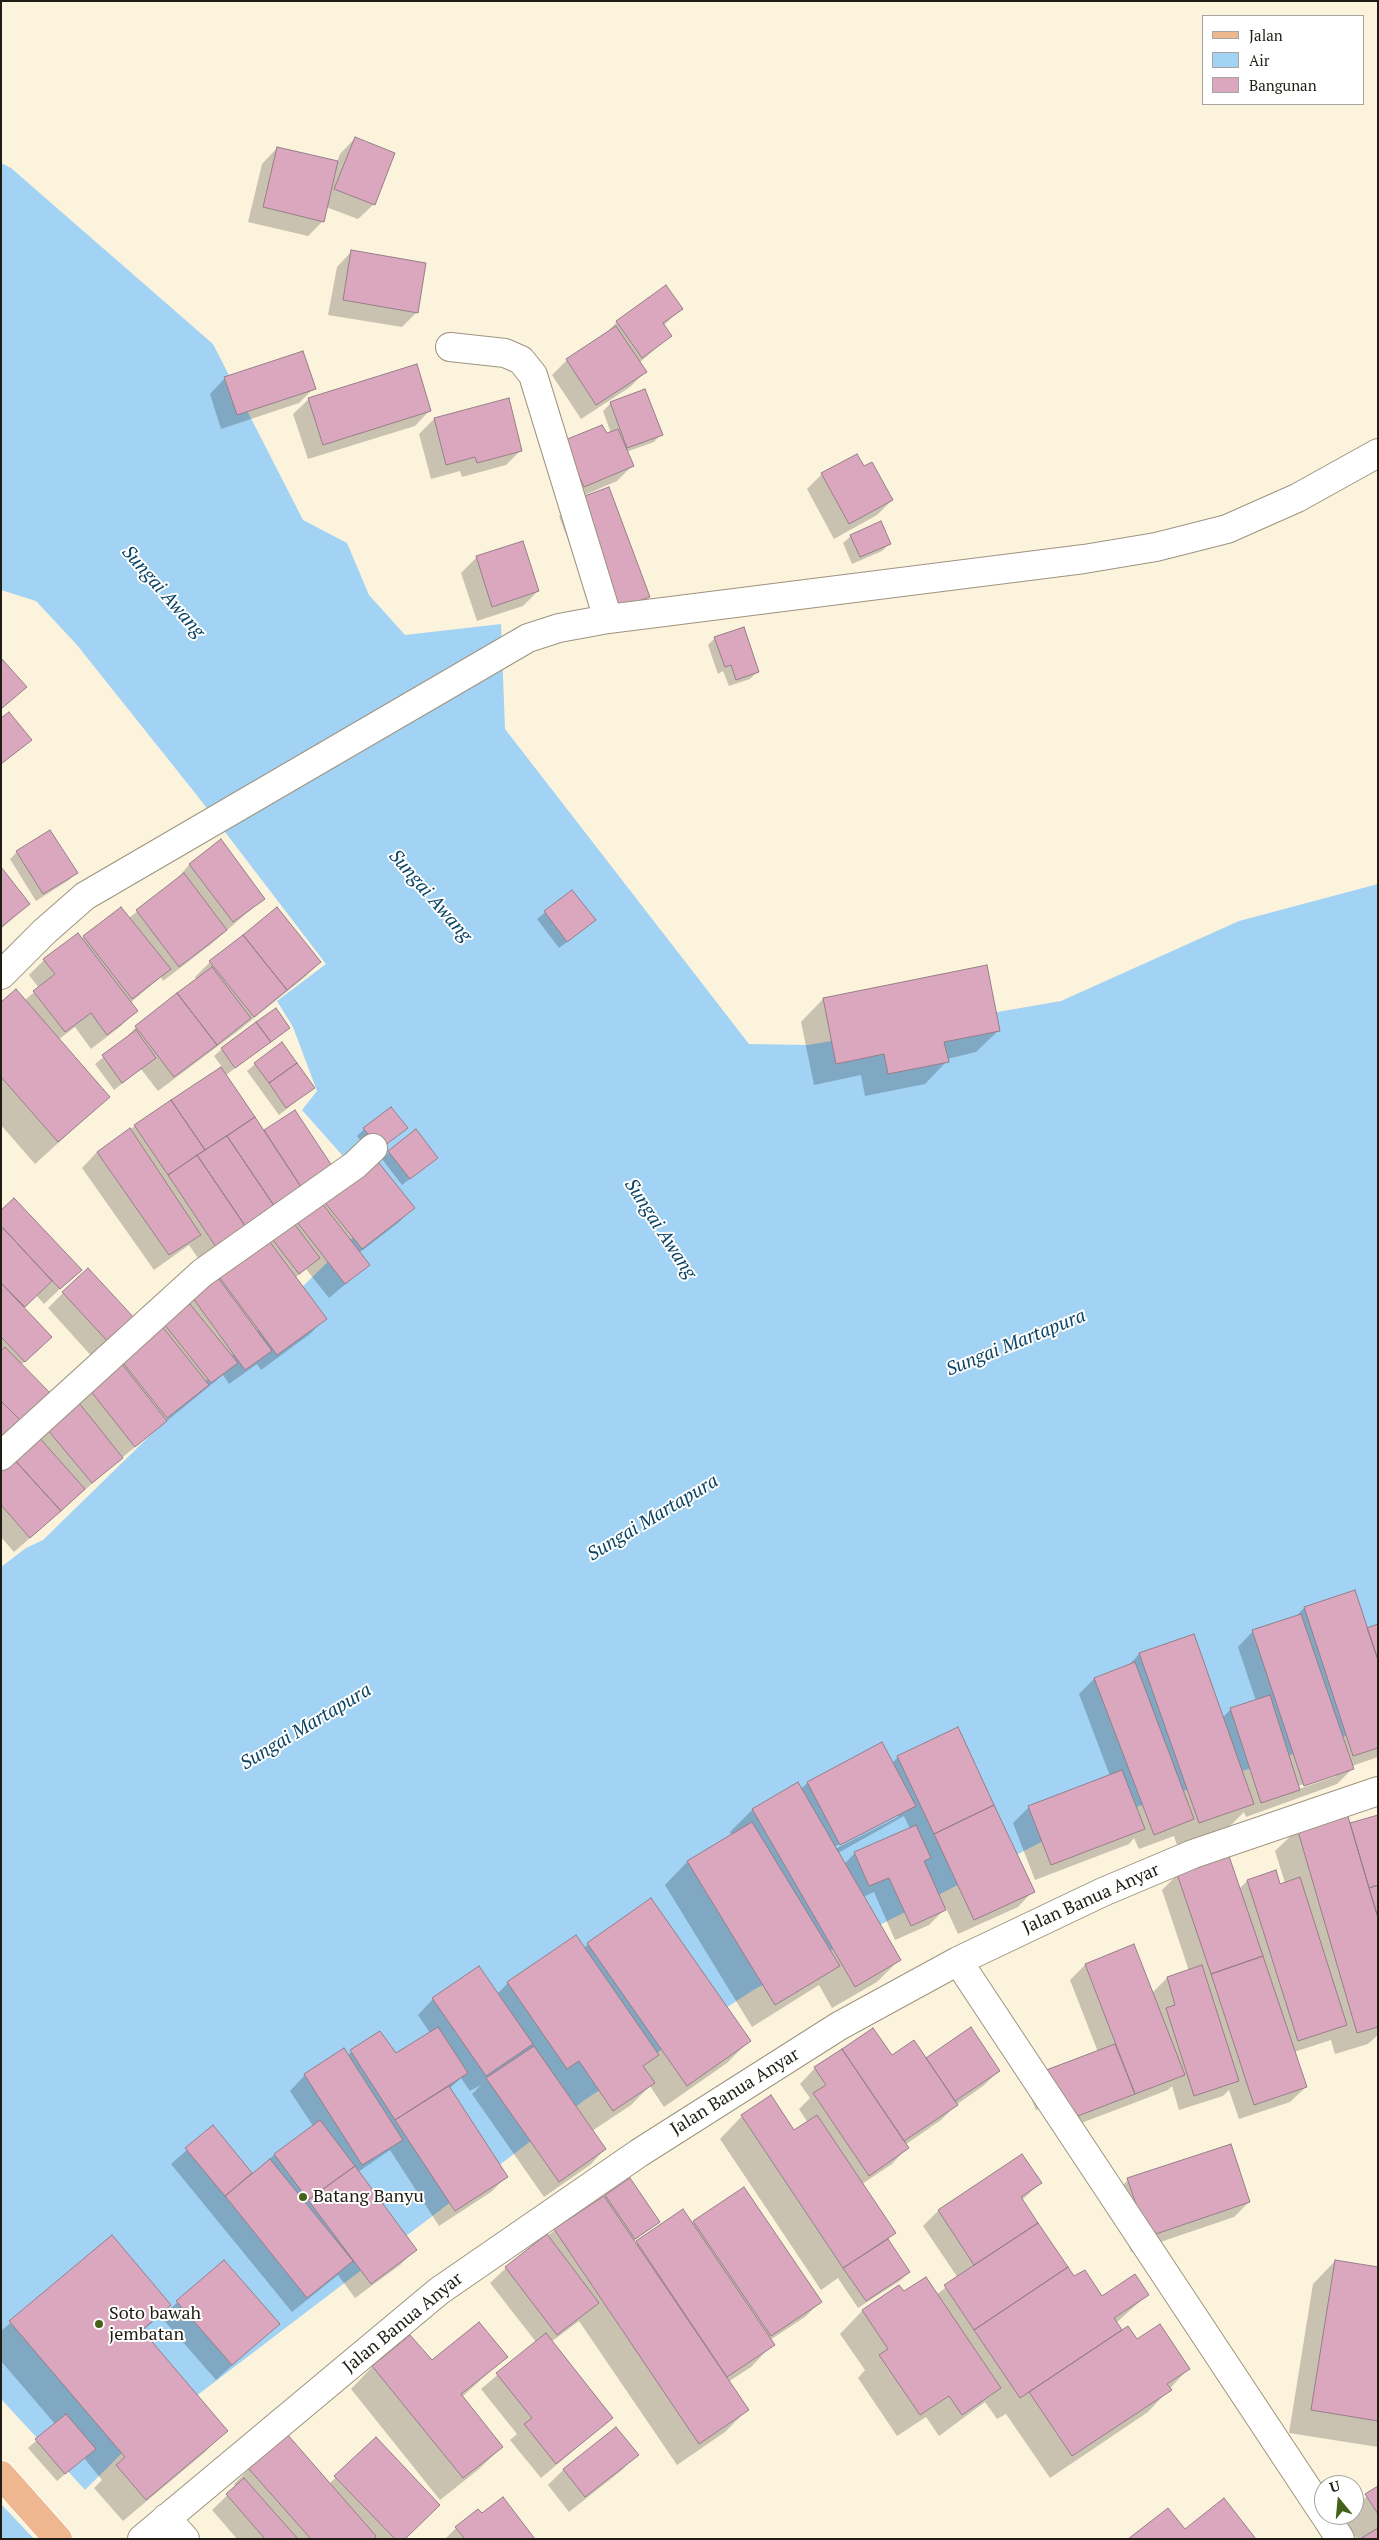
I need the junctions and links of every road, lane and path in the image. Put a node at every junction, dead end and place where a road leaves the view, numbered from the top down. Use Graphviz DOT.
graph roads {
  1 [pos="450,347"];
  2 [pos="1378,453"];
  3 [pos="608,619"];
  4 [pos="1,975"];
  5 [pos="373,1148"];
  6 [pos="1,1456"];
  7 [pos="1378,1791"];
  8 [pos="958,1961"];
  9 [pos="1,2475"];
  10 [pos="1314,2499"];
  11 [pos="166,2518"];
  12 [pos="1331,2525"];
  13 [pos="58,2539"];
  14 [pos="142,2539"];
  15 [pos="185,2539"];
  16 [pos="1340,2539"];
  1 -- 3 [label="street"];
  2 -- 3 [label="street"];
  3 -- 4 [label="street"];
  5 -- 6 [label="street"];
  7 -- 8 [label="street, Jalan Banua Anyar"];
  8 -- 10 [label="street"];
  8 -- 11 [label="street, Jalan Banua Anyar"];
  9 -- 13 [label="main road"];
  11 -- 14 [label="street, Jalan Banua Anyar"];
  11 -- 15 [label="street"];
  12 -- 16 [label="street"];
}
